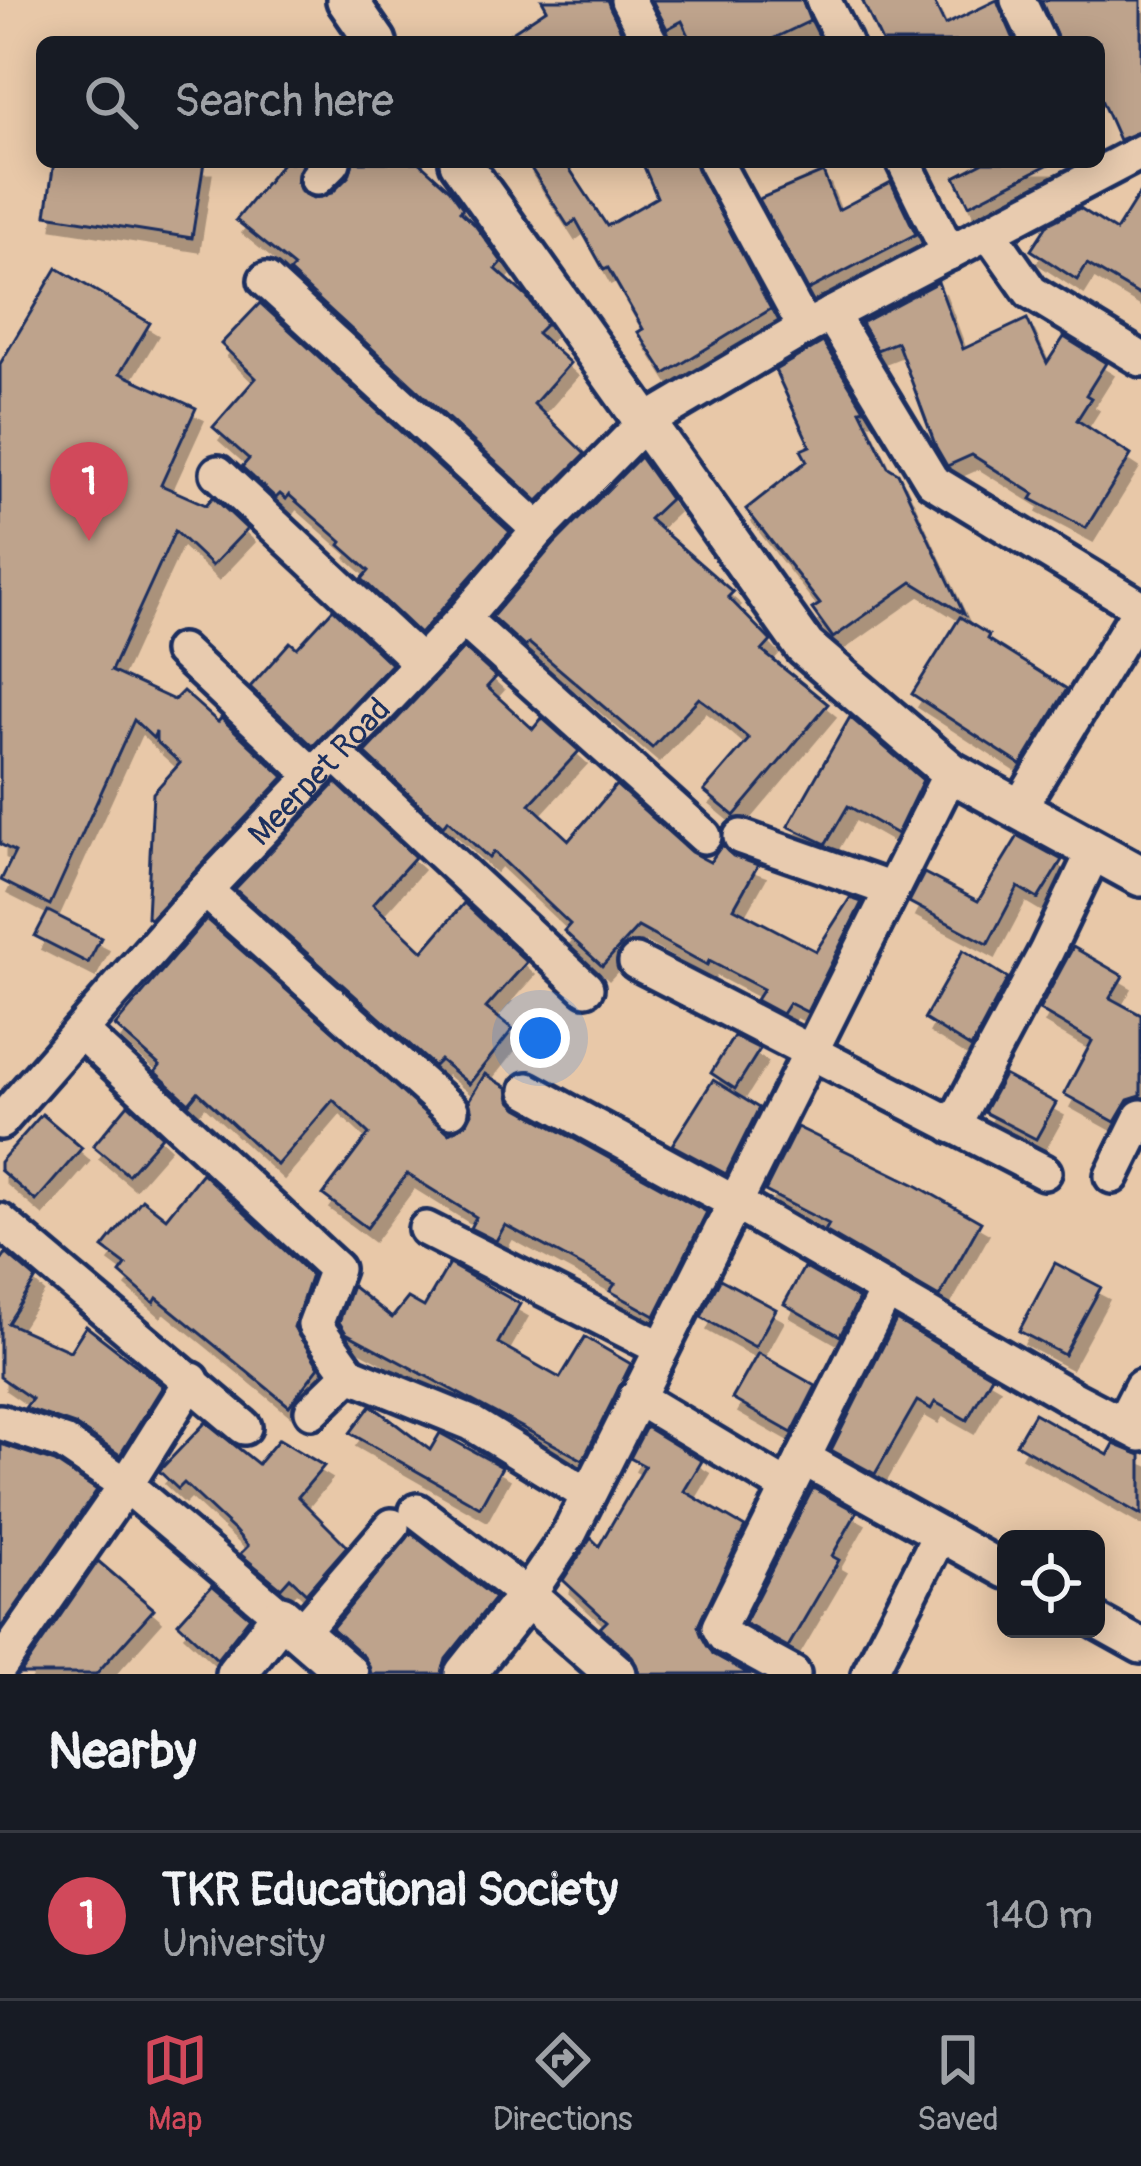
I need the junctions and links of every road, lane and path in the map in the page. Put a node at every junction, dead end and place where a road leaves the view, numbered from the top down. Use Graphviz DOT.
graph roads {
  1 [pos="347,0"];
  2 [pos="628,0"];
  3 [pos="824,0"];
  4 [pos="1018,0"];
  5 [pos="372,36"];
  6 [pos="647,36"];
  7 [pos="841,36"];
  8 [pos="1035,36"];
  9 [pos="1141,152"];
  10 [pos="1105,165"];
  11 [pos="464,168"];
  12 [pos="719,168"];
  13 [pos="907,168"];
  14 [pos="1097,168"];
  15 [pos="989,232"];
  16 [pos="949,253"];
  17 [pos="266,280"];
  18 [pos="818,321"];
  19 [pos="1141,358"];
  20 [pos="644,424"];
  21 [pos="218,473"];
  22 [pos="539,530"];
  23 [pos="1141,607"];
  24 [pos="463,619"];
  25 [pos="181,651"];
  26 [pos="421,663"];
  27 [pos="324,764"];
  28 [pos="951,772"];
  29 [pos="1018,808"];
  30 [pos="704,836"];
  31 [pos="741,837"];
  32 [pos="1095,849"];
  33 [pos="1141,876"];
  34 [pos="205,890"];
  35 [pos="892,890"];
  36 [pos="636,962"];
  37 [pos="586,988"];
  38 [pos="80,1031"];
  39 [pos="808,1054"];
  40 [pos="528,1090"];
  41 [pos="451,1110"];
  42 [pos="1141,1117"];
  43 [pos="0,1122"];
  44 [pos="953,1126"];
  45 [pos="1044,1172"];
  46 [pos="1112,1176"];
  47 [pos="736,1204"];
  48 [pos="0,1221"];
  49 [pos="426,1229"];
  50 [pos="887,1290"];
  51 [pos="661,1348"];
  52 [pos="350,1374"];
  53 [pos="192,1380"];
  54 [pos="1141,1388"];
  55 [pos="636,1397"];
  56 [pos="312,1411"];
  57 [pos="0,1422"];
  58 [pos="244,1427"];
  59 [pos="1131,1429"];
  60 [pos="795,1473"];
  61 [pos="126,1485"];
  62 [pos="588,1495"];
  63 [pos="940,1534"];
  64 [pos="997,1566"];
  65 [pos="527,1596"];
  66 [pos="290,1625"];
  67 [pos="1105,1626"];
  68 [pos="1141,1646"];
  69 [pos="0,1666"];
  70 [pos="236,1674"];
  71 [pos="347,1674"];
  72 [pos="465,1674"];
  73 [pos="616,1674"];
  74 [pos="793,1674"];
  75 [pos="868,1674"];
  1 -- 5 [label="street"];
  2 -- 6 [label="street"];
  3 -- 7 [label="street"];
  4 -- 8 [label="street"];
  9 -- 10 [label="street, Meerpet Road"];
  11 -- 20 [label="street"];
  12 -- 18 [label="street"];
  13 -- 16 [label="street"];
  14 -- 15 [label="street, Meerpet Road"];
  15 -- 16 [label="street, Meerpet Road"];
  15 -- 19 [label="street"];
  16 -- 18 [label="street, Meerpet Road"];
  17 -- 22 [label="street"];
  18 -- 20 [label="street, Meerpet Road"];
  18 -- 23 [label="street"];
  20 -- 22 [label="street, Meerpet Road"];
  20 -- 28 [label="street"];
  21 -- 26 [label="street"];
  22 -- 24 [label="street, Meerpet Road"];
  23 -- 29 [label="street"];
  24 -- 26 [label="street, Meerpet Road"];
  24 -- 30 [label="street"];
  25 -- 27 [label="street"];
  26 -- 27 [label="street, Meerpet Road"];
  27 -- 34 [label="street, Meerpet Road"];
  27 -- 37 [label="street"];
  28 -- 29 [label="street"];
  28 -- 35 [label="street"];
  29 -- 32 [label="street"];
  31 -- 35 [label="street"];
  32 -- 33 [label="street"];
  32 -- 44 [label="street"];
  34 -- 38 [label="street, Meerpet Road"];
  34 -- 41 [label="street"];
  35 -- 39 [label="street"];
  36 -- 39 [label="street"];
  38 -- 43 [label="street, Meerpet Road"];
  38 -- 52 [label="street"];
  39 -- 44 [label="street"];
  39 -- 47 [label="street"];
  40 -- 47 [label="street"];
  42 -- 46 [label="street"];
  44 -- 45 [label="street"];
  47 -- 50 [label="street"];
  47 -- 51 [label="street"];
  48 -- 53 [label="street"];
  49 -- 51 [label="street"];
  50 -- 59 [label="street"];
  50 -- 60 [label="street"];
  51 -- 55 [label="street"];
  52 -- 56 [label="street"];
  52 -- 62 [label="street"];
  53 -- 58 [label="street"];
  53 -- 61 [label="street"];
  54 -- 59 [label="street"];
  55 -- 60 [label="street"];
  55 -- 62 [label="street"];
  57 -- 61 [label="street"];
  60 -- 63 [label="street"];
  60 -- 74 [label="street"];
  61 -- 66 [label="street"];
  61 -- 69 [label="street"];
  62 -- 65 [label="street"];
  63 -- 64 [label="street"];
  63 -- 75 [label="street"];
  65 -- 66 [label="street"];
  65 -- 72 [label="street"];
  65 -- 73 [label="street"];
  66 -- 70 [label="street"];
  66 -- 71 [label="street"];
  67 -- 68 [label="street"];
}
